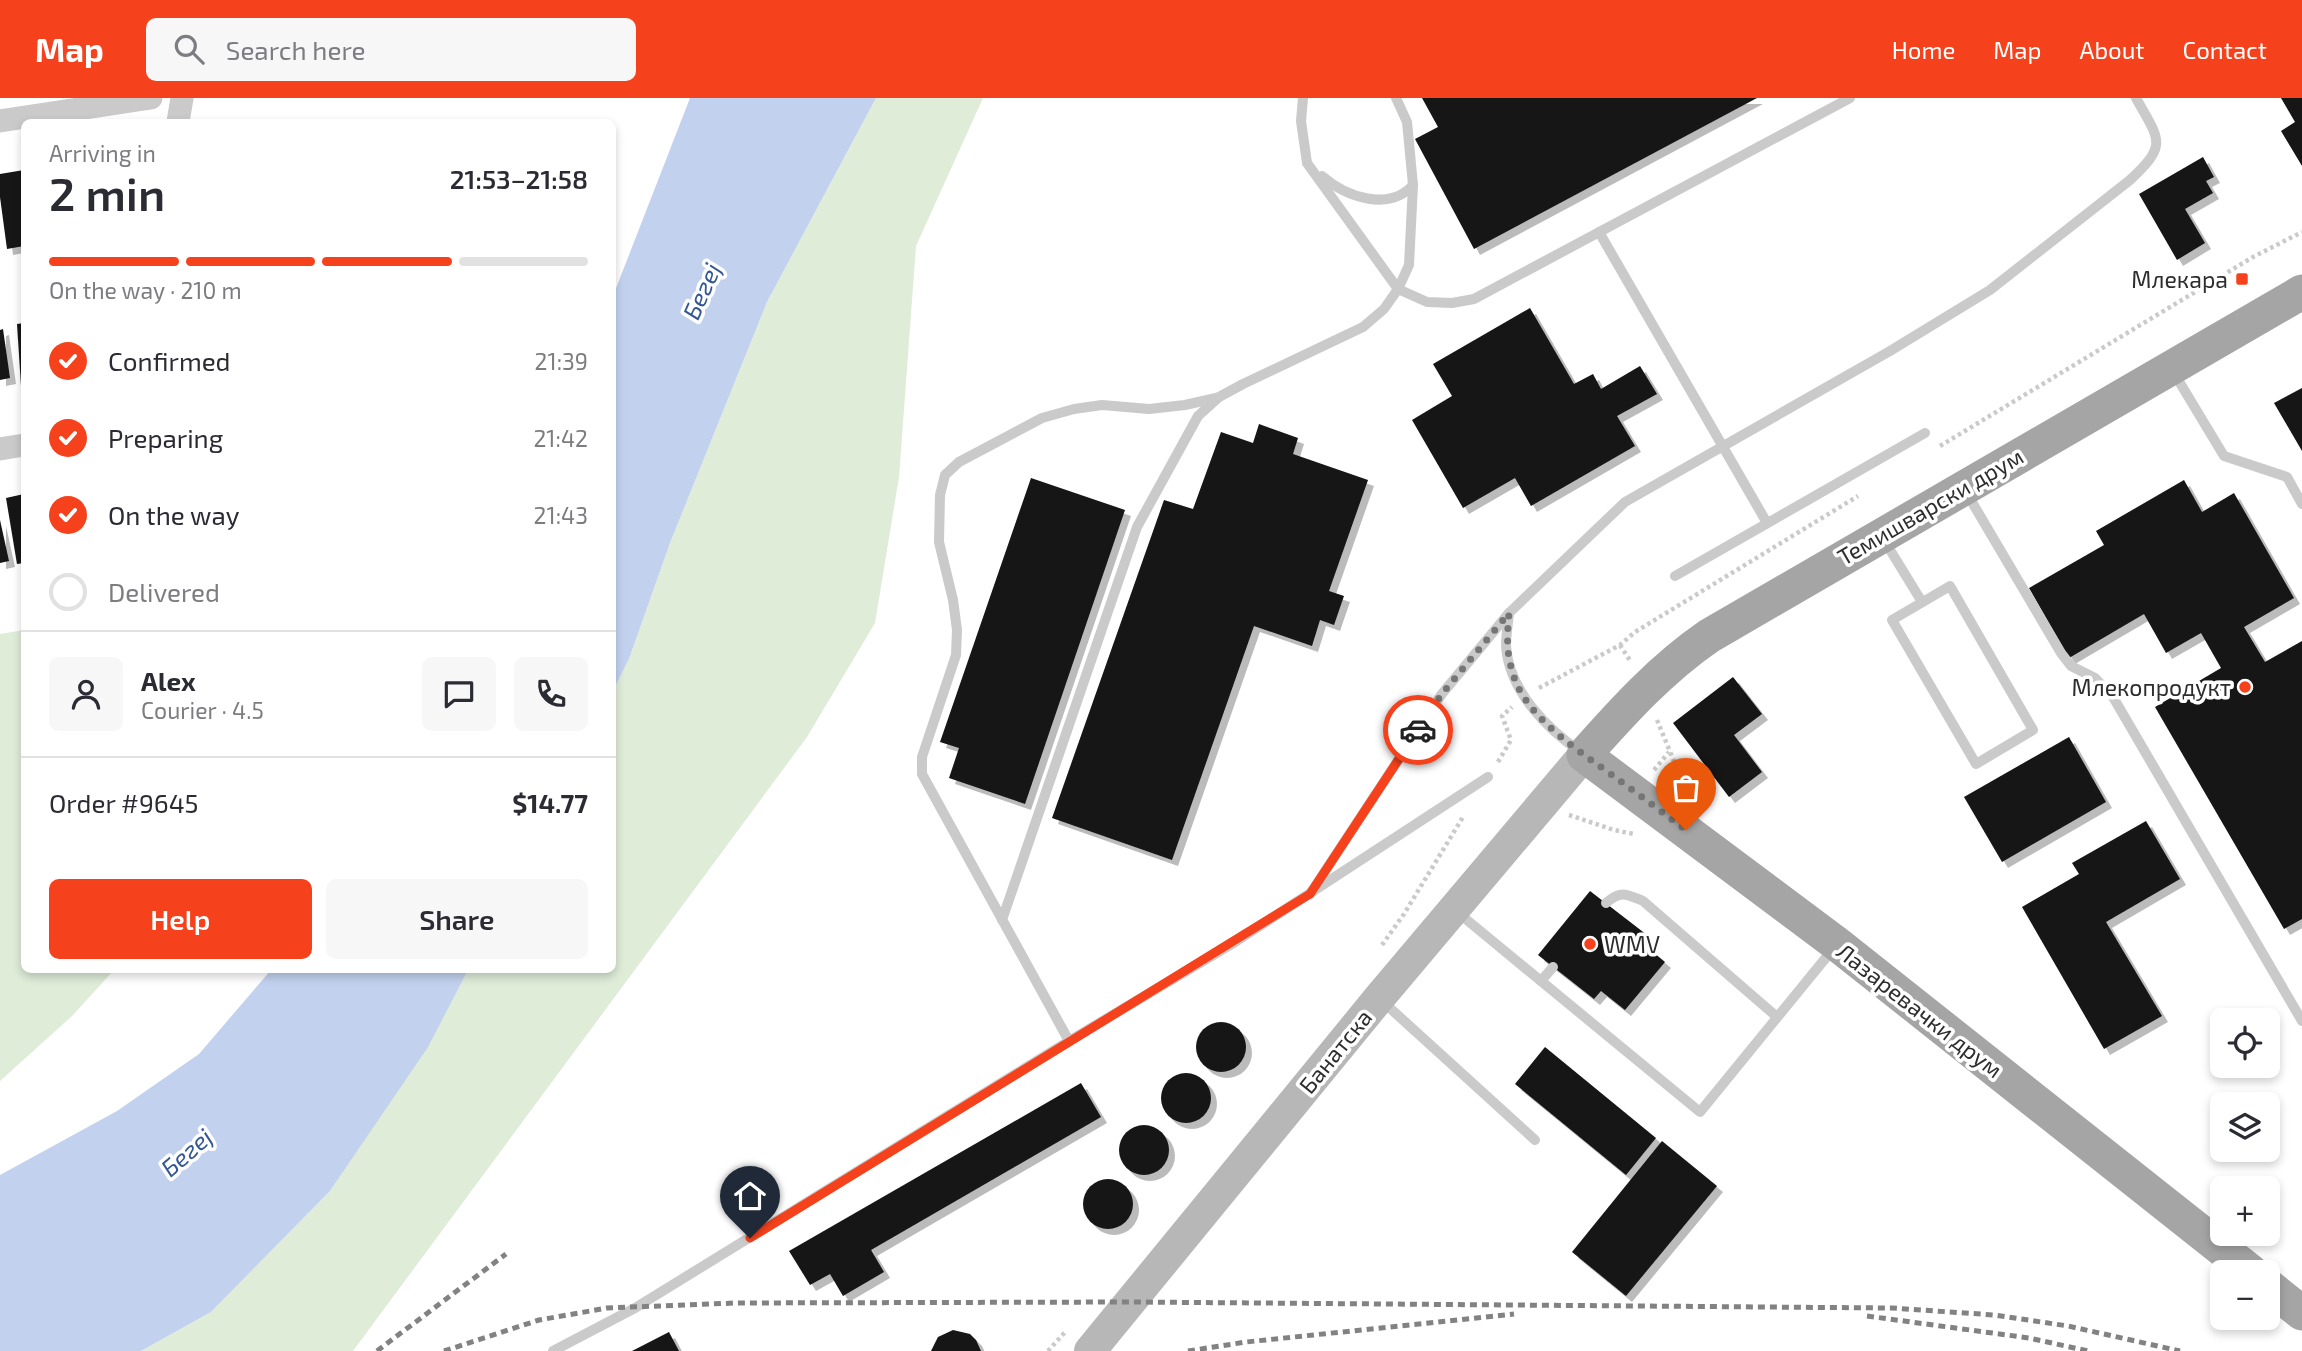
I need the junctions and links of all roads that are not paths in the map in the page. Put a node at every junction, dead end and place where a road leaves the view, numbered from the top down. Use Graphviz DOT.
graph roads {
  1 [pos="151,98"];
  2 [pos="182,98"];
  3 [pos="1303,98"];
  4 [pos="1396,98"];
  5 [pos="1850,98"];
  6 [pos="2137,98"];
  7 [pos="178,119"];
  8 [pos="0,121"];
  9 [pos="1307,163"];
  10 [pos="1413,185"];
  11 [pos="1600,232"];
  12 [pos="1398,289"];
  13 [pos="2302,292"];
  14 [pos="2170,367"];
  15 [pos="1219,397"];
  16 [pos="1925,433"];
  17 [pos="21,446"];
  18 [pos="1722,446"];
  19 [pos="0,449"];
  20 [pos="1963,487"];
  21 [pos="2302,504"];
  22 [pos="1767,523"];
  23 [pos="1881,534"];
  24 [pos="1675,576"];
  25 [pos="1922,602"];
  26 [pos="1509,613"];
  27 [pos="1584,755"];
  28 [pos="1488,777"];
  29 [pos="1310,894"];
  30 [pos="1606,903"];
  31 [pos="1453,909"];
  32 [pos="1002,920"];
  33 [pos="1837,944"];
  34 [pos="1553,967"];
  35 [pos="1541,981"];
  36 [pos="1378,998"];
  37 [pos="1777,1017"];
  38 [pos="2302,1021"];
  39 [pos="1069,1041"];
  40 [pos="1535,1140"];
  41 [pos="2236,1260"];
  42 [pos="2280,1296"];
  43 [pos="2302,1313"];
  44 [pos="553,1351"];
  45 [pos="1090,1351"];
  1 -- 8 [label="street"];
  2 -- 7 [label="street"];
  3 -- 9 [label="lane"];
  4 -- 10 [label="lane"];
  5 -- 11 [label="lane"];
  6 -- 18 [label="lane"];
  9 -- 10 [label="lane"];
  9 -- 12 [label="lane"];
  10 -- 12 [label="lane"];
  11 -- 12 [label="lane"];
  11 -- 18 [label="lane"];
  12 -- 15 [label="lane"];
  13 -- 14 [label="main road, Темишварски друм"];
  14 -- 20 [label="main road, Темишварски друм"];
  14 -- 21 [label="lane"];
  15 -- 32 [label="lane"];
  15 -- 32 [label="lane"];
  16 -- 22 [label="lane"];
  17 -- 19 [label="street"];
  18 -- 22 [label="lane"];
  18 -- 26 [label="lane"];
  20 -- 23 [label="main road, Темишварски друм"];
  20 -- 38 [label="lane"];
  22 -- 24 [label="lane"];
  23 -- 25 [label="lane"];
  23 -- 27 [label="main road, Темишварски друм"];
  25 -- 25 [label="lane"];
  26 -- 27 [label="lane"];
  26 -- 29 [label="lane"];
  27 -- 31 [label="main road, Банатска"];
  27 -- 33 [label="main road, Лазаревачки друм"];
  28 -- 29 [label="lane"];
  29 -- 39 [label="lane"];
  30 -- 37 [label="lane"];
  31 -- 35 [label="lane"];
  31 -- 36 [label="main road, Банатска"];
  32 -- 39 [label="lane"];
  33 -- 37 [label="lane"];
  33 -- 41 [label="main road, Лазаревачки друм"];
  34 -- 35 [label="lane"];
  35 -- 37 [label="lane"];
  36 -- 40 [label="lane"];
  36 -- 45 [label="main road, Банатска"];
  39 -- 44 [label="lane"];
  42 -- 43 [label="main road"];
}
